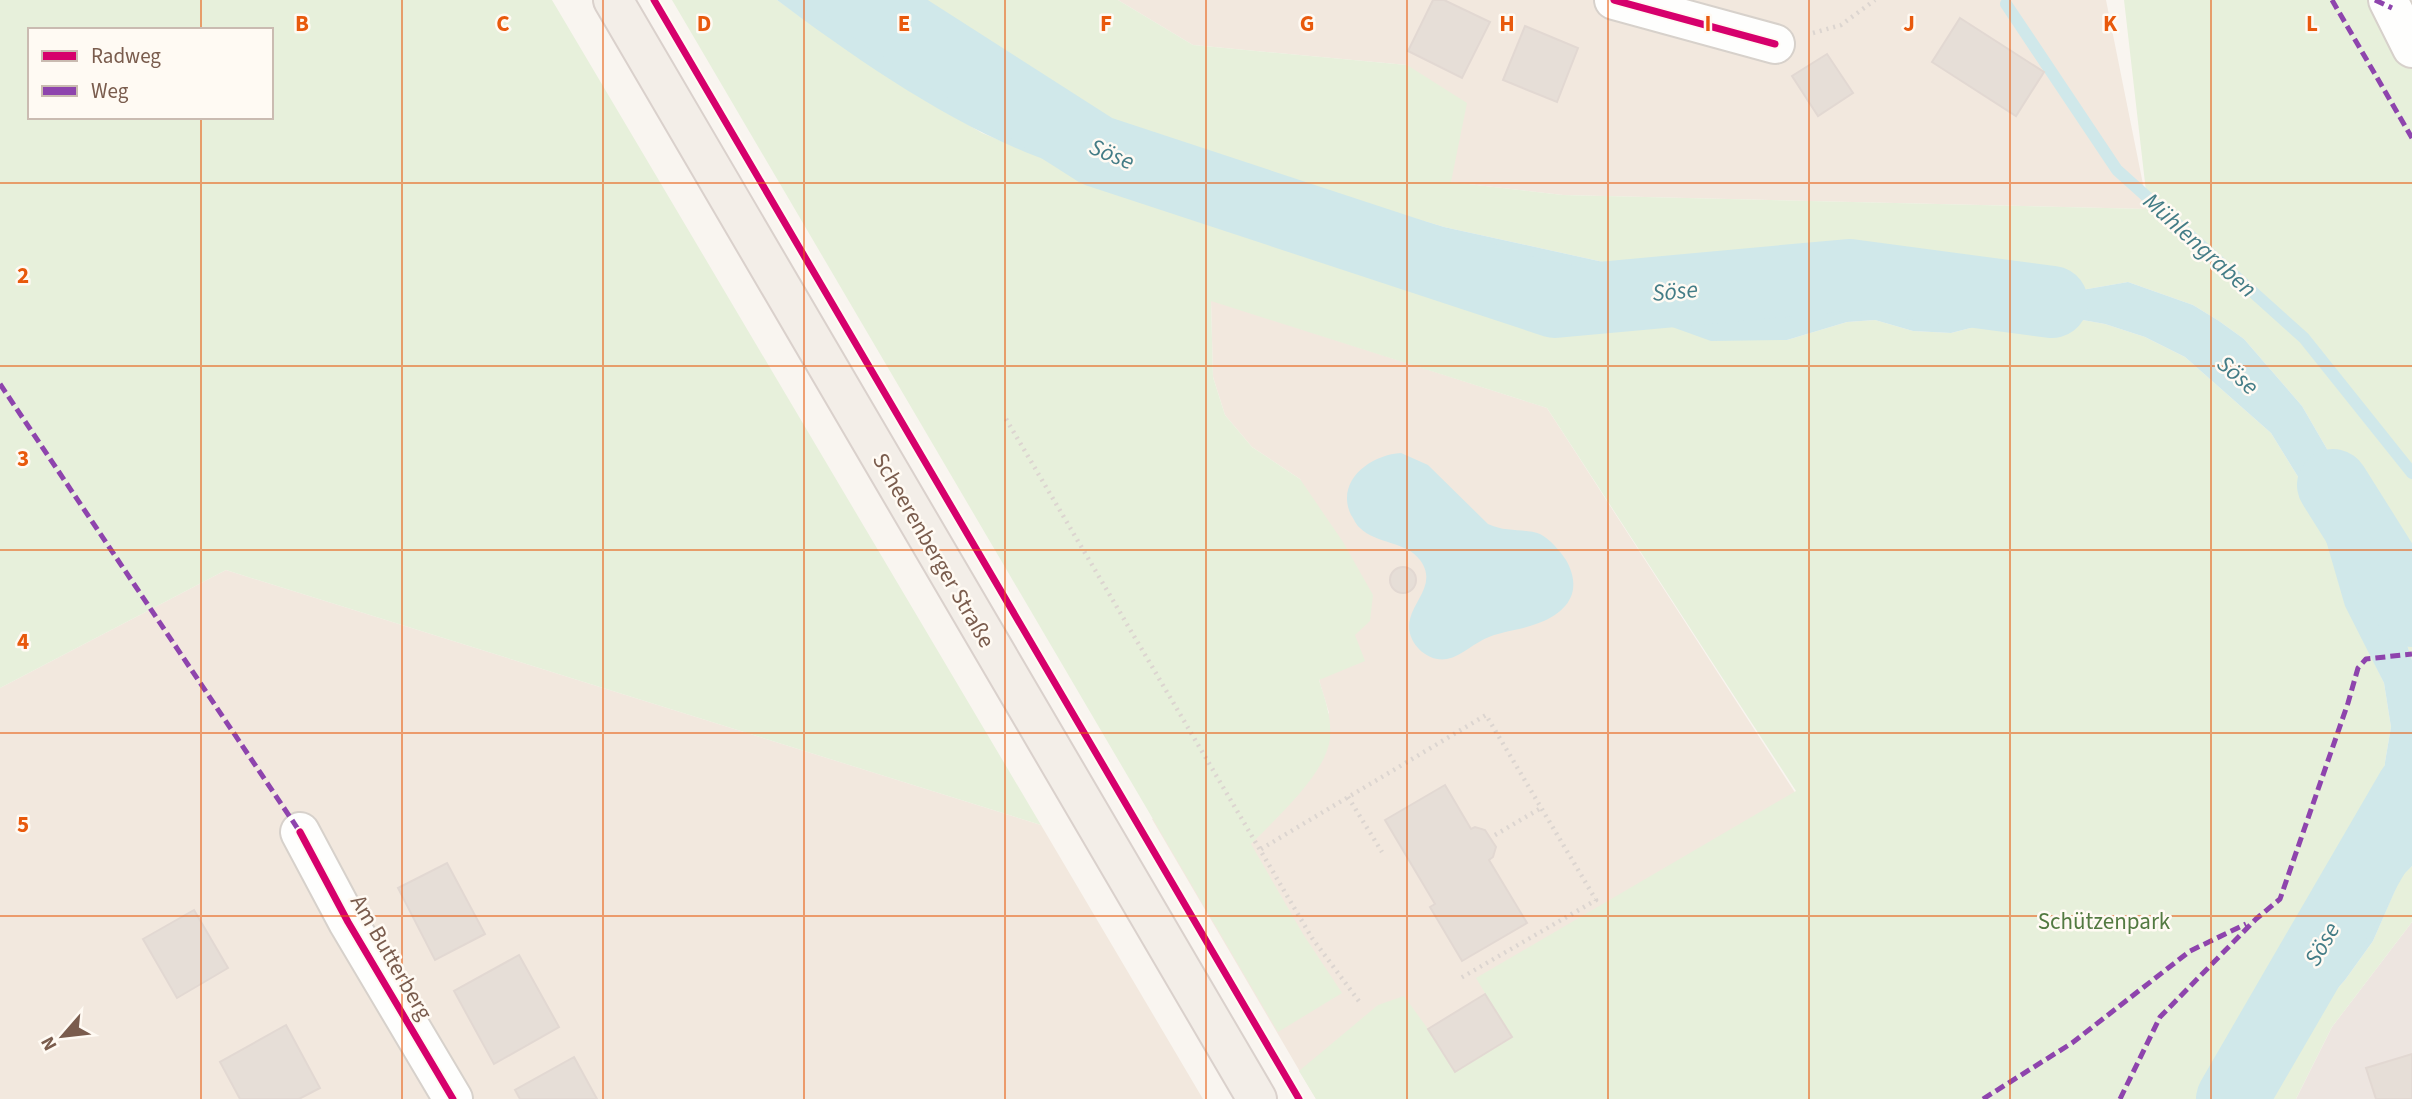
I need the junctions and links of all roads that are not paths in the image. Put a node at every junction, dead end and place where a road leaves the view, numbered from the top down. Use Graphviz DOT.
graph roads {
  1 [pos="613,0"];
  2 [pos="1614,0"];
  3 [pos="2388,0"];
  4 [pos="1775,44"];
  5 [pos="2412,48"];
  6 [pos="300,832"];
  7 [pos="453,1099"];
  8 [pos="1257,1099"];
  1 -- 8 [label="main road, Scheerenberger Straße"];
  2 -- 4 [label="street"];
  3 -- 5 [label="street"];
  6 -- 7 [label="street, Am Butterberg"];
}
